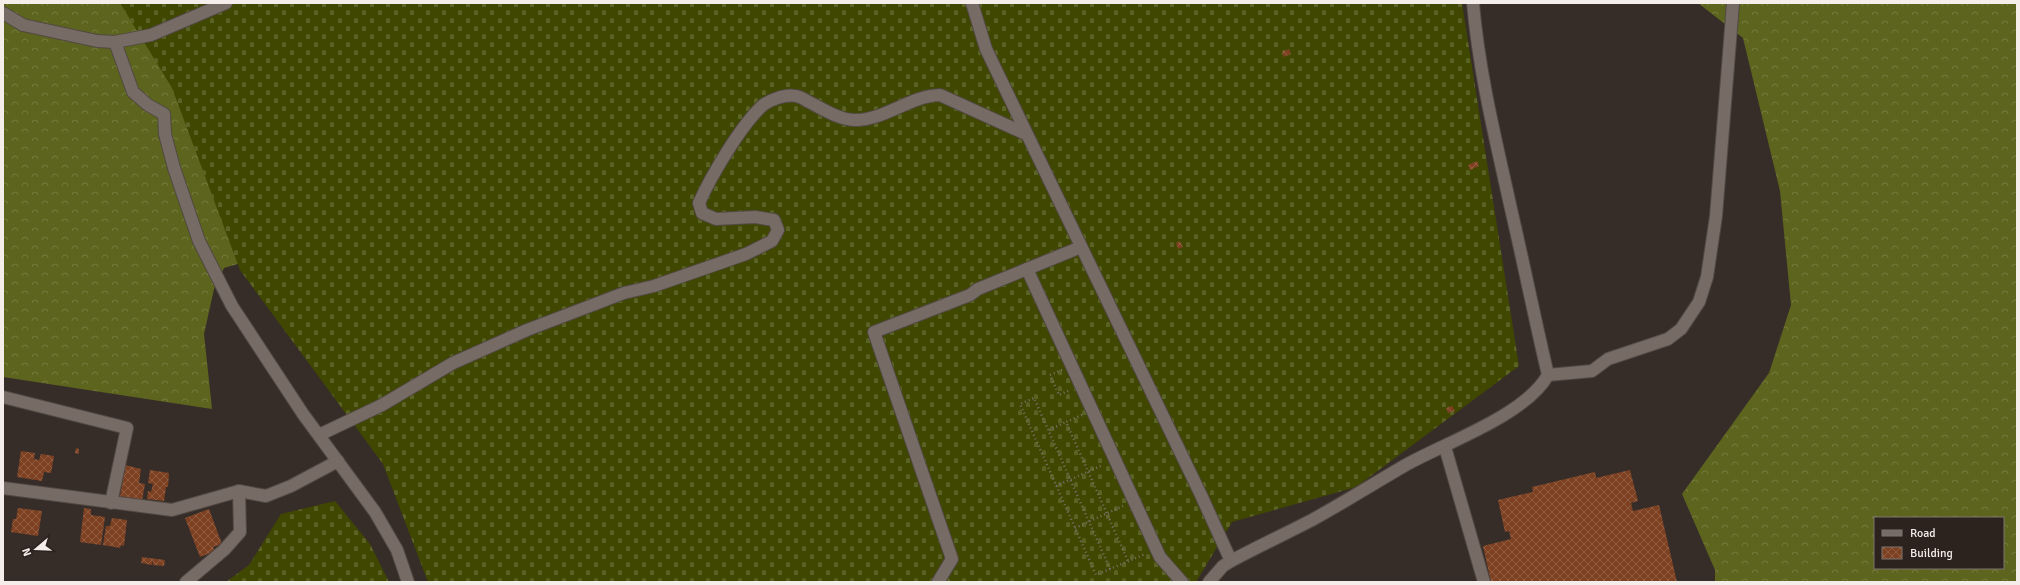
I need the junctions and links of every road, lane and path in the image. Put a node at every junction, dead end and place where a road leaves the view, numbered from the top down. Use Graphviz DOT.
graph roads {
  1 [pos="226,3"];
  2 [pos="972,3"];
  3 [pos="1473,3"];
  4 [pos="1733,3"];
  5 [pos="3,13"];
  6 [pos="115,42"];
  7 [pos="1026,134"];
  8 [pos="1081,247"];
  9 [pos="1027,269"];
  10 [pos="1066,368"];
  11 [pos="1548,375"];
  12 [pos="1065,377"];
  13 [pos="1068,384"];
  14 [pos="3,397"];
  15 [pos="1092,410"];
  16 [pos="1066,422"];
  17 [pos="1048,430"];
  18 [pos="319,435"];
  19 [pos="1445,447"];
  20 [pos="1115,460"];
  21 [pos="338,461"];
  22 [pos="1088,472"];
  23 [pos="1071,480"];
  24 [pos="1056,486"];
  25 [pos="3,488"];
  26 [pos="239,491"];
  27 [pos="1134,501"];
  28 [pos="111,503"];
  29 [pos="1107,513"];
  30 [pos="1089,521"];
  31 [pos="1075,528"];
  32 [pos="1156,549"];
  33 [pos="1128,561"];
  34 [pos="1231,561"];
  35 [pos="1110,569"];
  36 [pos="186,582"];
  37 [pos="408,582"];
  38 [pos="938,582"];
  39 [pos="1182,582"];
  40 [pos="1208,582"];
  41 [pos="1484,582"];
  1 -- 6 [label="street"];
  2 -- 7 [label="street"];
  3 -- 11 [label="street"];
  4 -- 11 [label="street"];
  5 -- 6 [label="street"];
  6 -- 18 [label="street"];
  7 -- 8 [label="street"];
  7 -- 18 [label="street"];
  8 -- 9 [label="street"];
  8 -- 34 [label="street"];
  9 -- 10 [label="street"];
  9 -- 38 [label="street"];
  10 -- 12 [label="path"];
  10 -- 13 [label="path"];
  10 -- 15 [label="street"];
  11 -- 19 [label="street"];
  14 -- 28 [label="street"];
  15 -- 16 [label="path"];
  15 -- 20 [label="street"];
  16 -- 17 [label="path"];
  16 -- 22 [label="path"];
  17 -- 23 [label="path"];
  17 -- 24 [label="path"];
  18 -- 21 [label="street"];
  19 -- 34 [label="street"];
  19 -- 41 [label="street"];
  20 -- 22 [label="path"];
  20 -- 27 [label="street"];
  21 -- 26 [label="street"];
  21 -- 37 [label="street"];
  22 -- 23 [label="path"];
  22 -- 29 [label="path"];
  23 -- 24 [label="path"];
  23 -- 30 [label="path"];
  24 -- 31 [label="path"];
  25 -- 28 [label="street"];
  26 -- 28 [label="street"];
  26 -- 36 [label="street"];
  27 -- 29 [label="path"];
  27 -- 32 [label="street"];
  29 -- 30 [label="path"];
  29 -- 33 [label="path"];
  30 -- 31 [label="path"];
  30 -- 35 [label="path"];
  31 -- 35 [label="path"];
  32 -- 33 [label="path"];
  32 -- 39 [label="street"];
  33 -- 35 [label="path"];
  34 -- 40 [label="street"];
}
